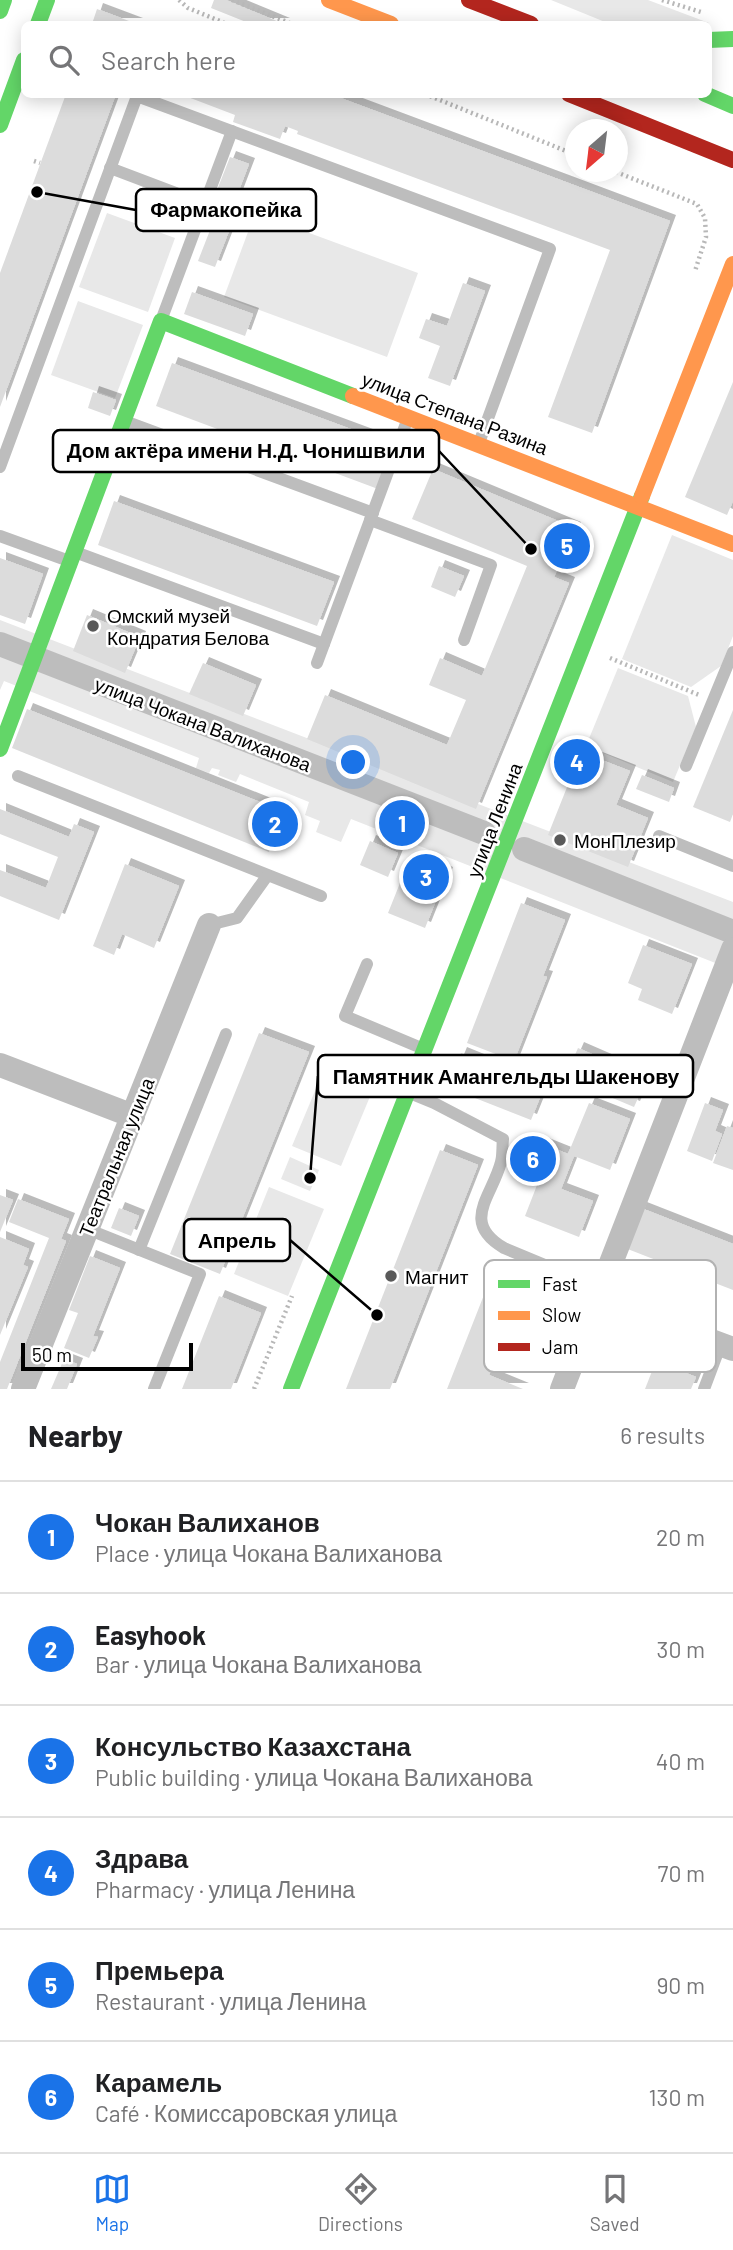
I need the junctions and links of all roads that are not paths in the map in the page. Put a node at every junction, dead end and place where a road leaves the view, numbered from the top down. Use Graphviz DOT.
graph roads {
  1 [pos="4,0"];
  2 [pos="47,0"];
  3 [pos="329,0"];
  4 [pos="469,0"];
  5 [pos="0,11"];
  6 [pos="39,21"];
  7 [pos="383,21"];
  8 [pos="523,21"];
  9 [pos="733,38"];
  10 [pos="712,40"];
  11 [pos="21,68"];
  12 [pos="712,97"];
  13 [pos="136,98"];
  14 [pos="142,98"];
  15 [pos="579,98"];
  16 [pos="733,106"];
  17 [pos="0,125"];
  18 [pos="232,131"];
  19 [pos="733,160"];
  20 [pos="110,168"];
  21 [pos="176,193"];
  22 [pos="733,264"];
  23 [pos="733,301"];
  24 [pos="161,321"];
  25 [pos="705,336"];
  26 [pos="408,418"];
  27 [pos="123,421"];
  28 [pos="478,445"];
  29 [pos="0,467"];
  30 [pos="638,508"];
  31 [pos="371,517"];
  32 [pos="0,536"];
  33 [pos="733,544"];
  34 [pos="72,556"];
  35 [pos="464,640"];
  36 [pos="0,644"];
  37 [pos="324,644"];
  38 [pos="733,652"];
  39 [pos="35,658"];
  40 [pos="317,663"];
  41 [pos="3,732"];
  42 [pos="0,749"];
  43 [pos="686,766"];
  44 [pos="18,776"];
  45 [pos="484,833"];
  46 [pos="659,835"];
  47 [pos="524,849"];
  48 [pos="733,866"];
  49 [pos="267,876"];
  50 [pos="321,896"];
  51 [pos="209,925"];
  52 [pos="733,932"];
  53 [pos="733,949"];
  54 [pos="367,964"];
  55 [pos="226,1034"];
  56 [pos="426,1050"];
  57 [pos="0,1065"];
  58 [pos="409,1093"];
  59 [pos="133,1116"];
  60 [pos="87,1229"];
  61 [pos="139,1250"];
  62 [pos="529,1260"];
  63 [pos="611,1260"];
  64 [pos="727,1346"];
  65 [pos="716,1367"];
  66 [pos="568,1372"];
  67 [pos="713,1372"];
  68 [pos="23,1389"];
  69 [pos="154,1389"];
  70 [pos="291,1389"];
  71 [pos="562,1389"];
  72 [pos="704,1389"];
  1 -- 5 [label="main road"];
  2 -- 6 [label="main road"];
  3 -- 7 [label="main road"];
  4 -- 8 [label="main road"];
  9 -- 10 [label="main road"];
  11 -- 17 [label="main road"];
  12 -- 16 [label="main road"];
  13 -- 20 [label="lane"];
  14 -- 18 [label="lane"];
  15 -- 19 [label="main road"];
  18 -- 24 [label="lane"];
  18 -- 28 [label="lane"];
  20 -- 21 [label="lane"];
  20 -- 29 [label="lane"];
  22 -- 25 [label="main road, улица Ленина"];
  23 -- 25 [label="main road"];
  24 -- 26 [label="main road, улица Степана Разина"];
  24 -- 27 [label="main road"];
  25 -- 30 [label="main road, улица Ленина"];
  26 -- 28 [label="main road, улица Степана Разина"];
  26 -- 31 [label="lane"];
  27 -- 31 [label="lane"];
  27 -- 34 [label="main road"];
  28 -- 30 [label="main road, улица Степана Разина"];
  30 -- 33 [label="main road, улица Степана Разина"];
  30 -- 56 [label="main road, улица Ленина"];
  31 -- 35 [label="lane"];
  31 -- 37 [label="lane"];
  32 -- 34 [label="lane"];
  34 -- 37 [label="lane"];
  34 -- 39 [label="main road"];
  36 -- 39 [label="street, улица Чокана Валиханова"];
  37 -- 40 [label="lane"];
  38 -- 43 [label="lane"];
  39 -- 41 [label="main road"];
  39 -- 45 [label="street, улица Чокана Валиханова"];
  41 -- 42 [label="main road"];
  44 -- 49 [label="lane"];
  46 -- 48 [label="lane"];
  47 -- 52 [label="street"];
  49 -- 50 [label="lane"];
  49 -- 51 [label="lane"];
  51 -- 59 [label="street, Театральная улица"];
  53 -- 63 [label="street"];
  54 -- 56 [label="lane"];
  55 -- 61 [label="lane"];
  56 -- 58 [label="main road, улица Ленина"];
  57 -- 59 [label="street"];
  58 -- 62 [label="lane"];
  58 -- 70 [label="main road, улица Ленина"];
  59 -- 60 [label="street, Театральная улица"];
  60 -- 61 [label="lane"];
  60 -- 68 [label="street, Театральная улица"];
  61 -- 69 [label="lane"];
  64 -- 65 [label="lane"];
  66 -- 71 [label="street"];
  67 -- 72 [label="lane"];
}
